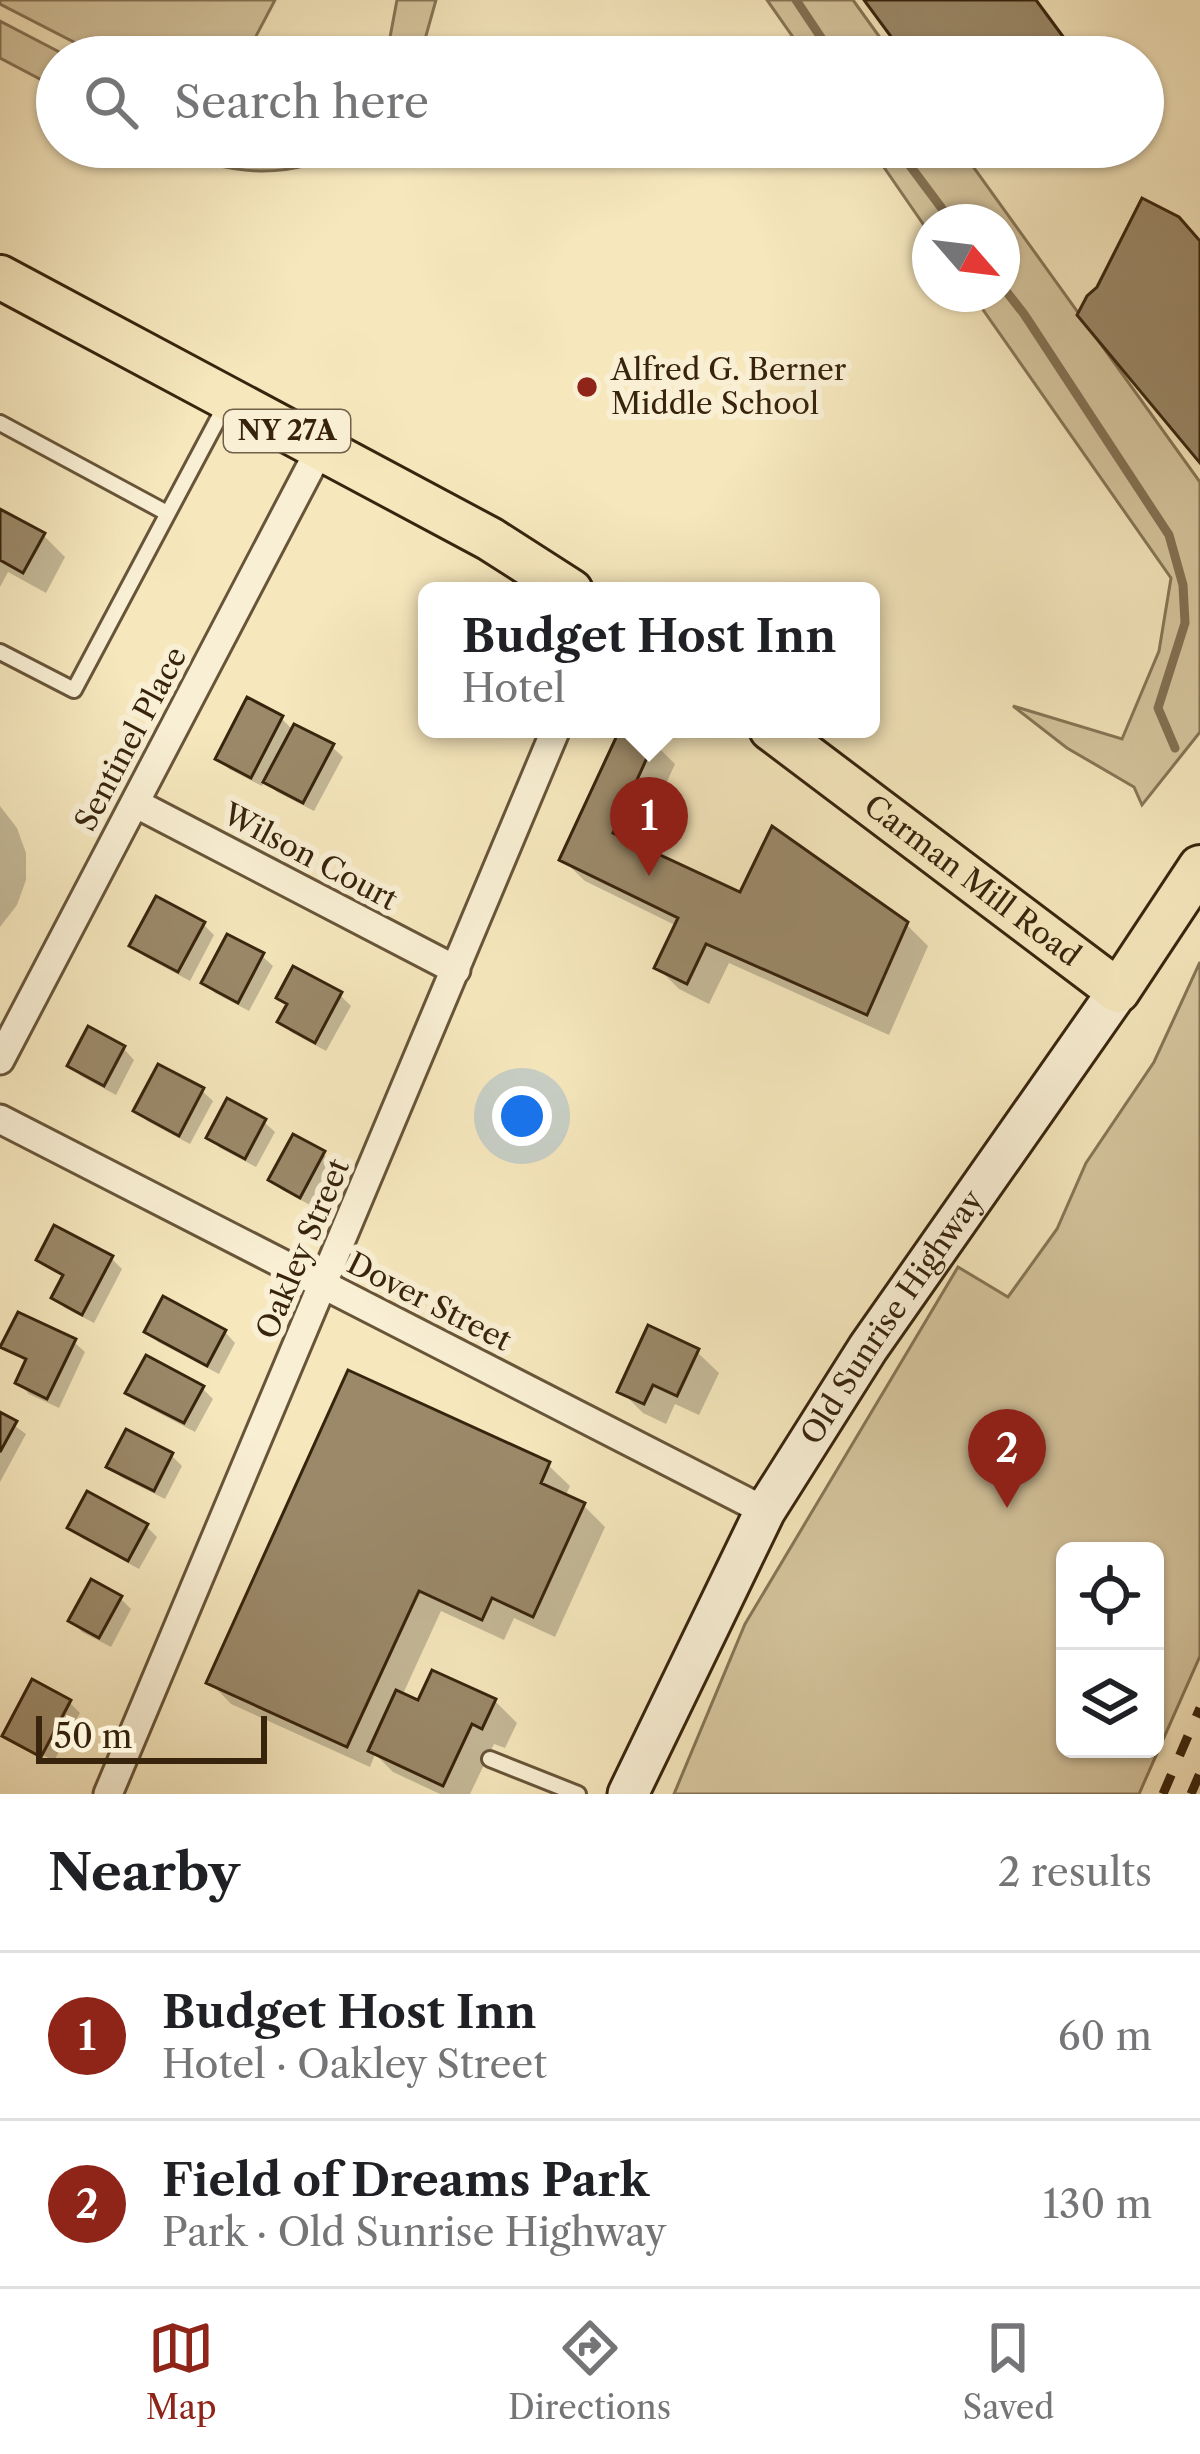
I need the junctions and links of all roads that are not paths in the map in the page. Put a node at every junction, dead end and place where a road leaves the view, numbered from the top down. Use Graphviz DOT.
graph roads {
  1 [pos="0,277"];
  2 [pos="228,399"];
  3 [pos="0,423"];
  4 [pos="320,448"];
  5 [pos="165,512"];
  6 [pos="557,582"];
  7 [pos="0,652"];
  8 [pos="552,738"];
  9 [pos="783,738"];
  10 [pos="135,803"];
  11 [pos="1200,867"];
  12 [pos="456,970"];
  13 [pos="1118,991"];
  14 [pos="0,1060"];
  15 [pos="2,1127"];
  16 [pos="324,1286"];
  17 [pos="764,1511"];
  18 [pos="490,1759"];
  19 [pos="108,1794"];
  20 [pos="578,1794"];
  21 [pos="628,1794"];
  1 -- 2 [label="main road, NY 27A"];
  2 -- 4 [label="main road, NY 27A"];
  2 -- 5 [label="lane"];
  3 -- 5 [label="lane"];
  4 -- 6 [label="main road, NY 27A"];
  4 -- 10 [label="street, Sentinel Place"];
  5 -- 7 [label="lane"];
  8 -- 12 [label="street, Oakley Street"];
  9 -- 13 [label="main road, Carman Mill Road"];
  10 -- 12 [label="street, Wilson Court"];
  10 -- 14 [label="street, Sentinel Place"];
  11 -- 13 [label="main road, Old Sunrise Highway"];
  12 -- 16 [label="street, Oakley Street"];
  13 -- 17 [label="main road, Old Sunrise Highway"];
  15 -- 16 [label="street, Dover Street"];
  16 -- 17 [label="street, Dover Street"];
  16 -- 19 [label="street, Oakley Street"];
  17 -- 21 [label="main road, Old Sunrise Highway"];
  18 -- 20 [label="lane"];
}
